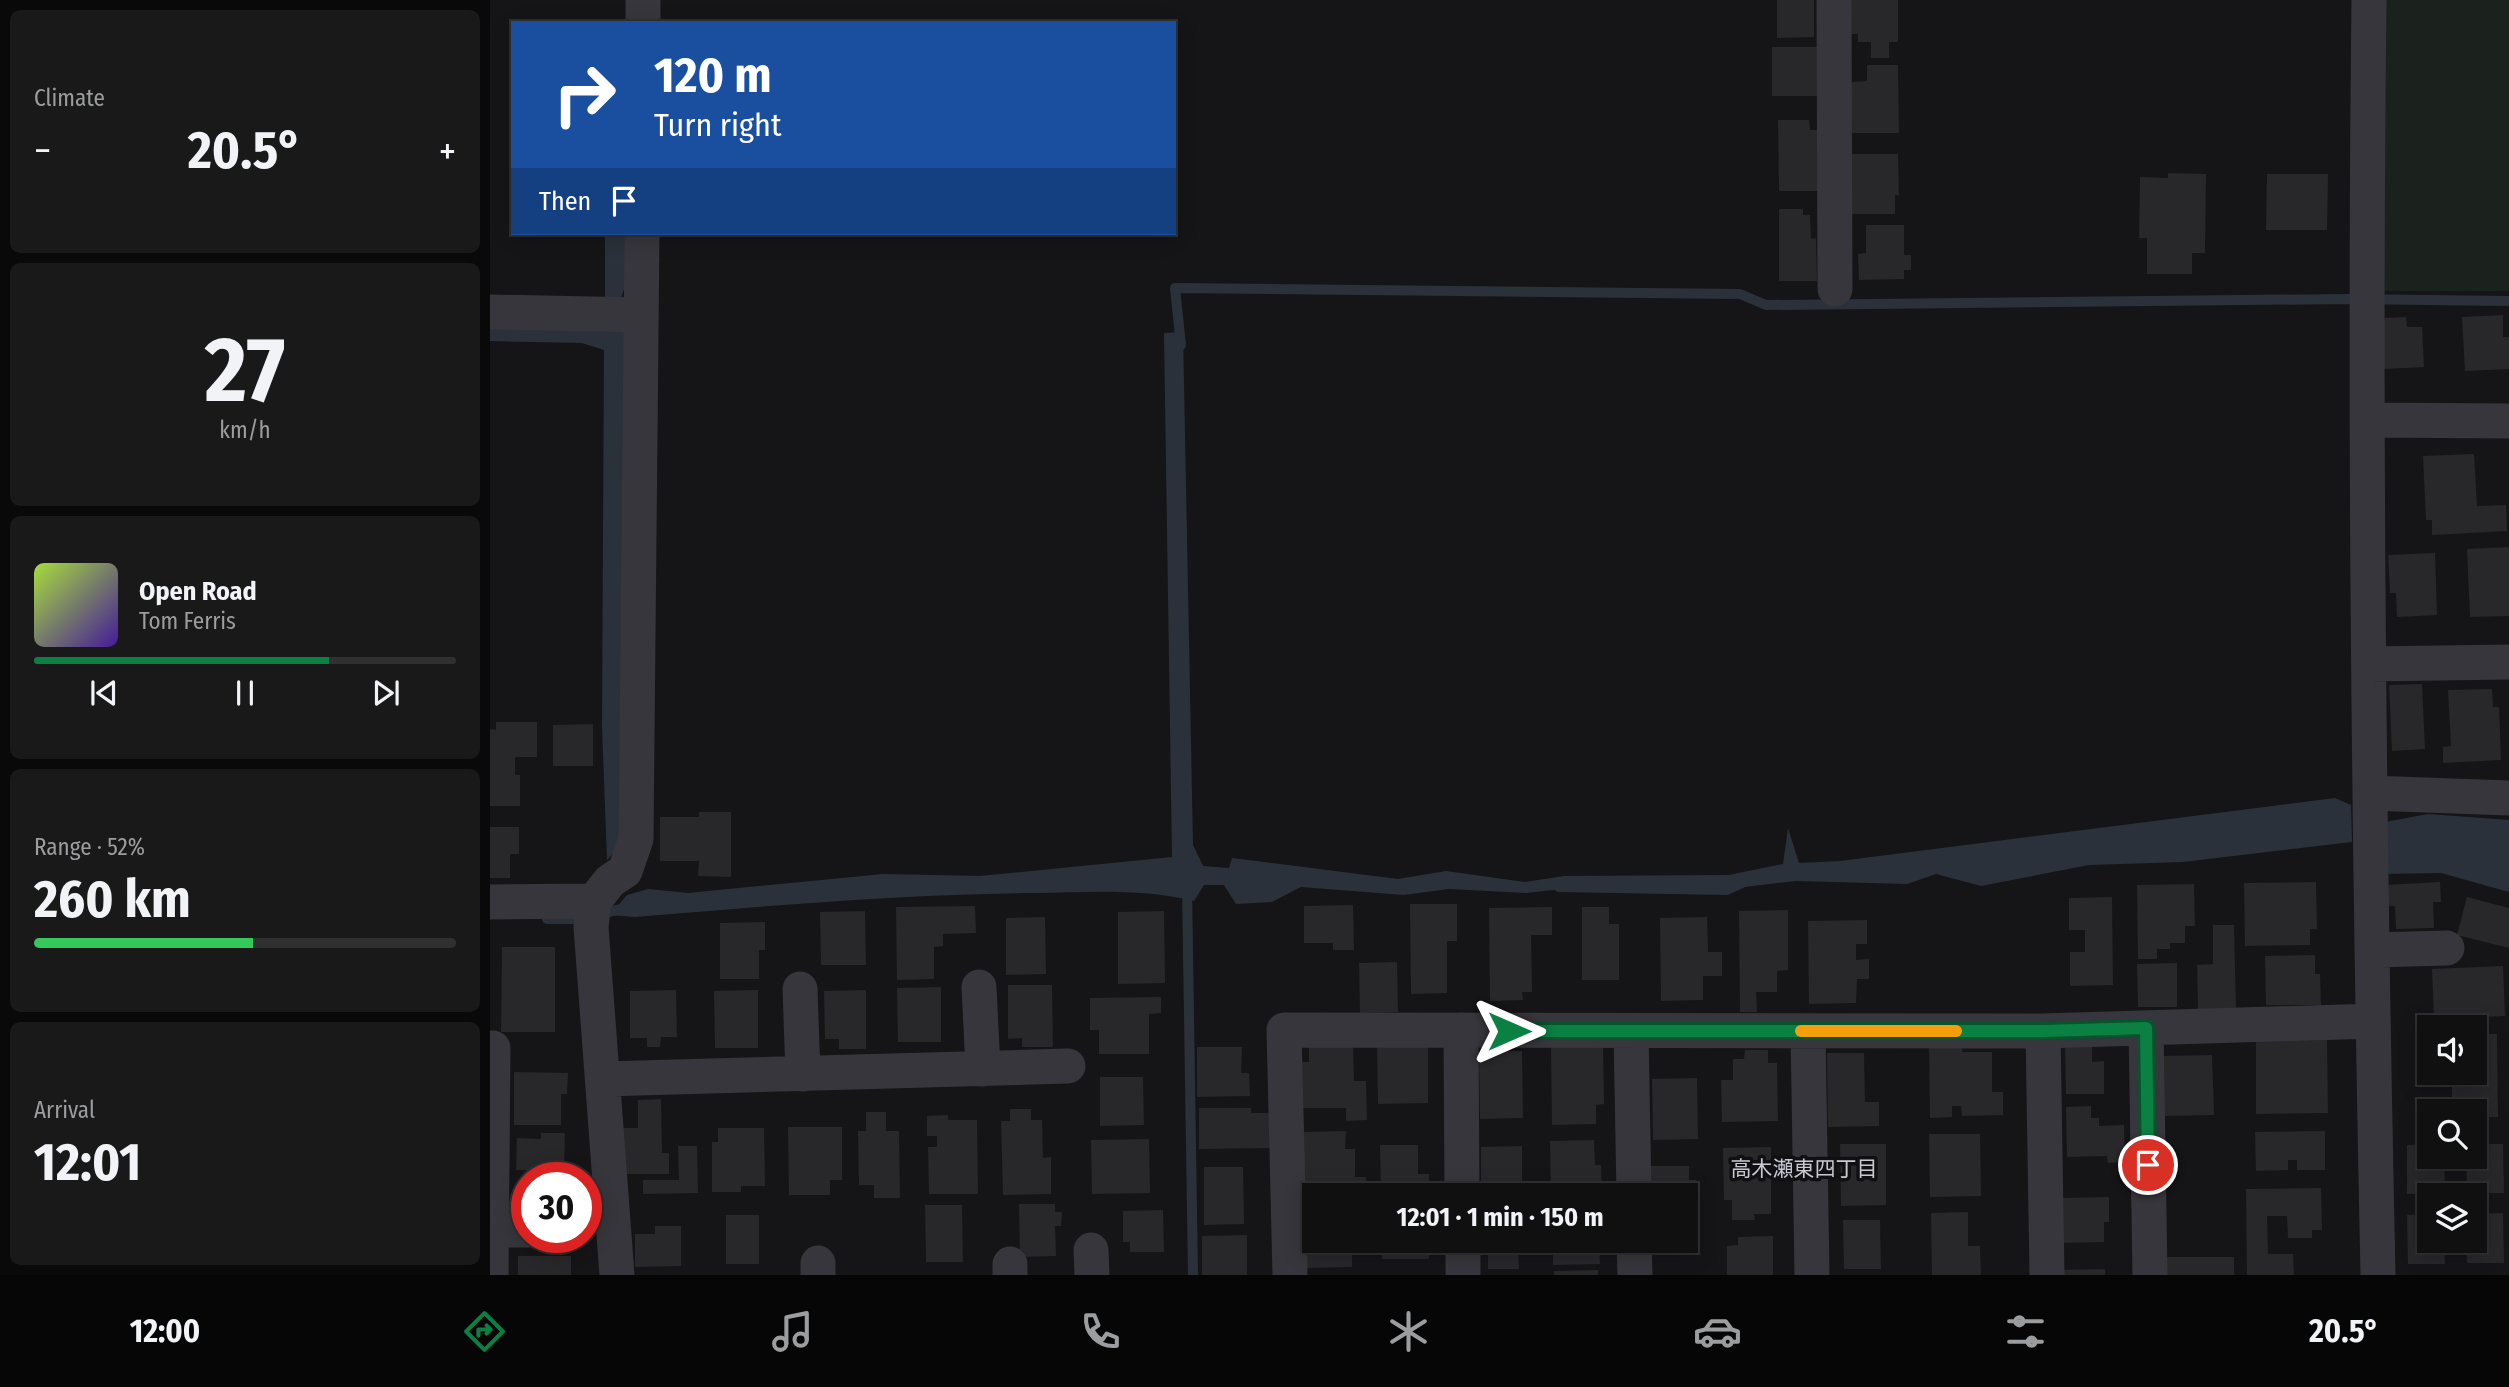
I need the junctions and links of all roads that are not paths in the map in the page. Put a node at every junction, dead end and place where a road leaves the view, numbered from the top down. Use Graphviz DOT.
graph roads {
  1 [pos="643,0"];
  2 [pos="1834,0"];
  3 [pos="2369,0"];
  4 [pos="643,21"];
  5 [pos="642,235"];
  6 [pos="1835,289"];
  7 [pos="490,312"];
  8 [pos="642,315"];
  9 [pos="2367,420"];
  10 [pos="2509,421"];
  11 [pos="2509,663"];
  12 [pos="2369,664"];
  13 [pos="2509,798"];
  14 [pos="2371,822"];
  15 [pos="490,902"];
  16 [pos="593,914"];
  17 [pos="2447,948"];
  18 [pos="2372,950"];
  19 [pos="979,987"];
  20 [pos="800,989"];
  21 [pos="2373,1021"];
  22 [pos="2146,1028"];
  23 [pos="1461,1030"];
  24 [pos="1631,1031"];
  25 [pos="1808,1031"];
  26 [pos="2043,1031"];
  27 [pos="493,1048"];
  28 [pos="1069,1066"];
  29 [pos="983,1069"];
  30 [pos="803,1074"];
  31 [pos="603,1079"];
  32 [pos="601,1162"];
  33 [pos="1462,1183"];
  34 [pos="1634,1183"];
  35 [pos="491,1230"];
  36 [pos="511,1230"];
  37 [pos="602,1235"];
  38 [pos="1463,1253"];
  39 [pos="1634,1253"];
  40 [pos="491,1275"];
  41 [pos="617,1275"];
  42 [pos="1290,1275"];
  43 [pos="1463,1275"];
  44 [pos="1635,1275"];
  45 [pos="1812,1275"];
  46 [pos="2046,1275"];
  47 [pos="2150,1275"];
  48 [pos="2378,1275"];
  1 -- 4 [label="street"];
  2 -- 6 [label="street"];
  3 -- 9 [label="street"];
  5 -- 8 [label="street"];
  7 -- 8 [label="street"];
  8 -- 16 [label="street"];
  9 -- 10 [label="street"];
  9 -- 12 [label="street"];
  11 -- 12 [label="street"];
  12 -- 14 [label="street"];
  13 -- 14 [label="street"];
  14 -- 18 [label="street"];
  15 -- 16 [label="street"];
  16 -- 31 [label="street"];
  17 -- 18 [label="street"];
  18 -- 21 [label="street"];
  19 -- 29 [label="street"];
  20 -- 30 [label="street"];
  21 -- 22 [label="street"];
  21 -- 48 [label="street"];
  22 -- 26 [label="street"];
  22 -- 47 [label="street"];
  23 -- 24 [label="street"];
  23 -- 33 [label="street"];
  23 -- 42 [label="street"];
  24 -- 25 [label="street"];
  24 -- 34 [label="street"];
  25 -- 26 [label="street"];
  25 -- 45 [label="street"];
  26 -- 46 [label="street"];
  27 -- 35 [label="street"];
  28 -- 29 [label="street"];
  29 -- 30 [label="street"];
  30 -- 31 [label="street"];
  31 -- 32 [label="street"];
  35 -- 36 [label="street"];
  35 -- 40 [label="street"];
  37 -- 41 [label="street"];
  38 -- 43 [label="street"];
  39 -- 44 [label="street"];
}
